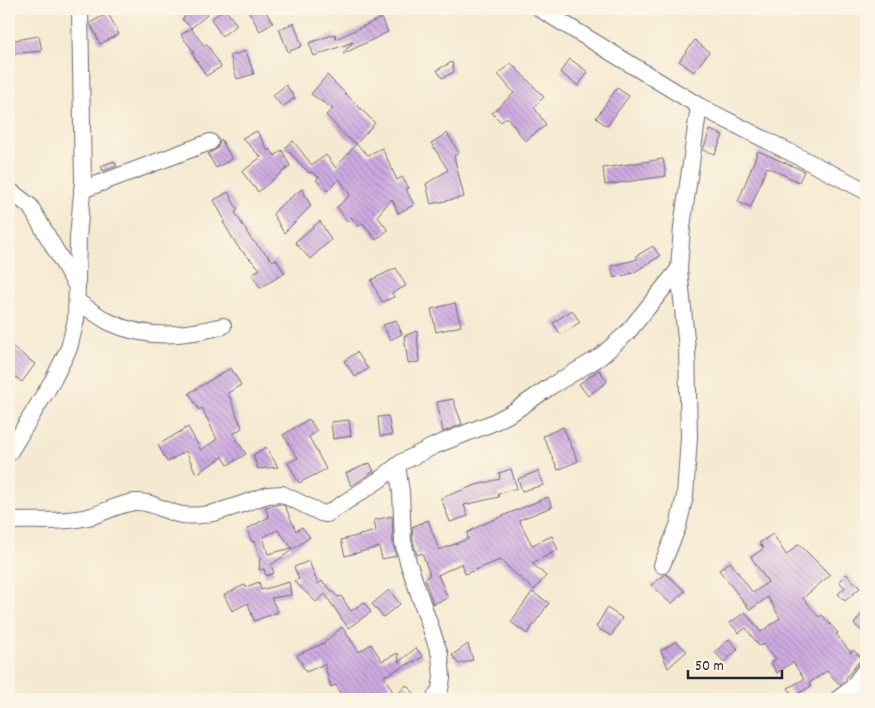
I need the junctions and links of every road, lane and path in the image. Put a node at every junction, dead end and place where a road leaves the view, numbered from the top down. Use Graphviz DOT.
graph roads {
  1 [pos="80,9"];
  2 [pos="540,9"];
  3 [pos="699,106"];
  4 [pos="210,142"];
  5 [pos="9,190"];
  6 [pos="82,190"];
  7 [pos="866,191"];
  8 [pos="679,269"];
  9 [pos="77,294"];
  10 [pos="223,326"];
  11 [pos="9,453"];
  12 [pos="397,466"];
  13 [pos="9,520"];
  14 [pos="662,565"];
  15 [pos="866,669"];
  16 [pos="434,699"];
  17 [pos="838,699"];
  1 -- 6 [label="street"];
  2 -- 3 [label="street"];
  3 -- 7 [label="street"];
  3 -- 8 [label="street"];
  4 -- 6 [label="street"];
  5 -- 9 [label="street"];
  6 -- 9 [label="street"];
  8 -- 12 [label="street"];
  8 -- 14 [label="street"];
  9 -- 10 [label="street"];
  9 -- 11 [label="street"];
  12 -- 13 [label="street"];
  12 -- 16 [label="street"];
  15 -- 17 [label="street"];
}
